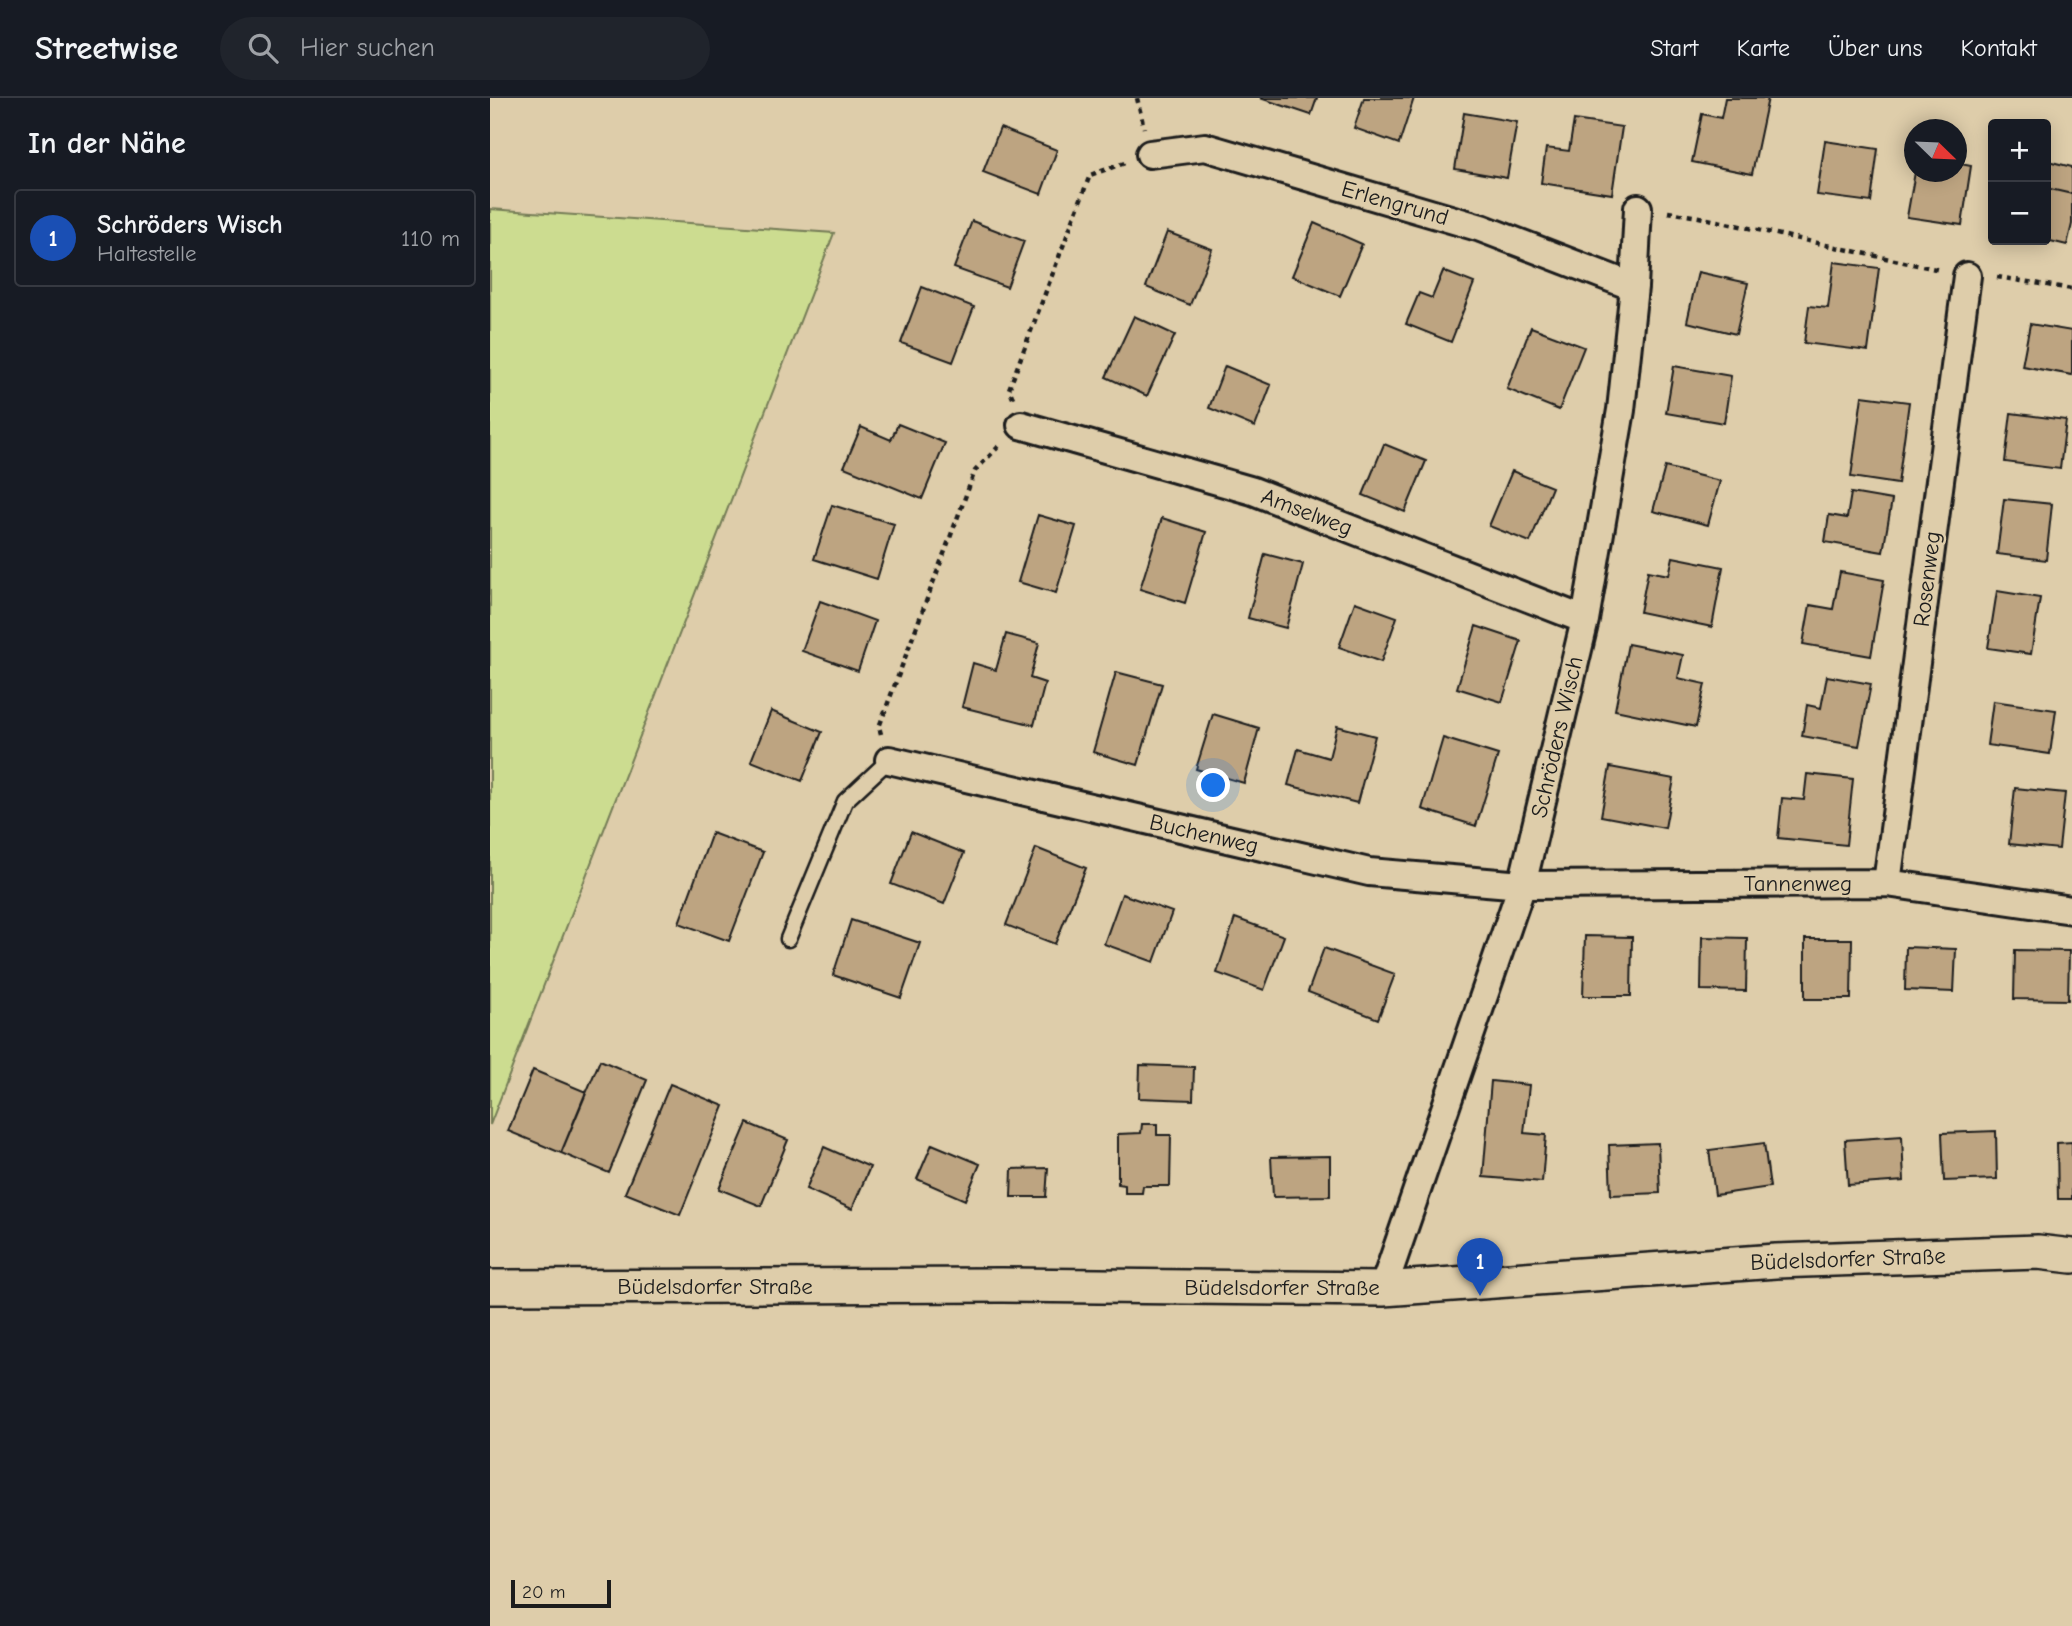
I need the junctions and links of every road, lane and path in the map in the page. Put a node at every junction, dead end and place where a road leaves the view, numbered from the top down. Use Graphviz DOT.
graph roads {
  1 [pos="1150,154"];
  2 [pos="1638,208"];
  3 [pos="1967,276"];
  4 [pos="1634,287"];
  5 [pos="2072,289"];
  6 [pos="1021,425"];
  7 [pos="1585,620"];
  8 [pos="889,760"];
  9 [pos="1887,883"];
  10 [pos="1522,885"];
  11 [pos="2072,910"];
  12 [pos="788,939"];
  13 [pos="2072,1256"];
  14 [pos="490,1287"];
  15 [pos="1383,1289"];
  1 -- 4 [label="street, Erlengrund"];
  1 -- 6 [label="path"];
  2 -- 3 [label="path"];
  2 -- 4 [label="street, Schröders Wisch"];
  3 -- 5 [label="path"];
  3 -- 9 [label="street, Rosenweg"];
  4 -- 7 [label="street, Schröders Wisch"];
  6 -- 7 [label="street, Amselweg"];
  6 -- 8 [label="path"];
  7 -- 10 [label="street, Schröders Wisch"];
  8 -- 10 [label="street, Buchenweg"];
  8 -- 12 [label="lane"];
  9 -- 10 [label="street, Tannenweg"];
  9 -- 11 [label="street, Tannenweg"];
  10 -- 15 [label="street, Schröders Wisch"];
  13 -- 15 [label="street, Büdelsdorfer Straße"];
  14 -- 15 [label="street, Büdelsdorfer Straße"];
}
